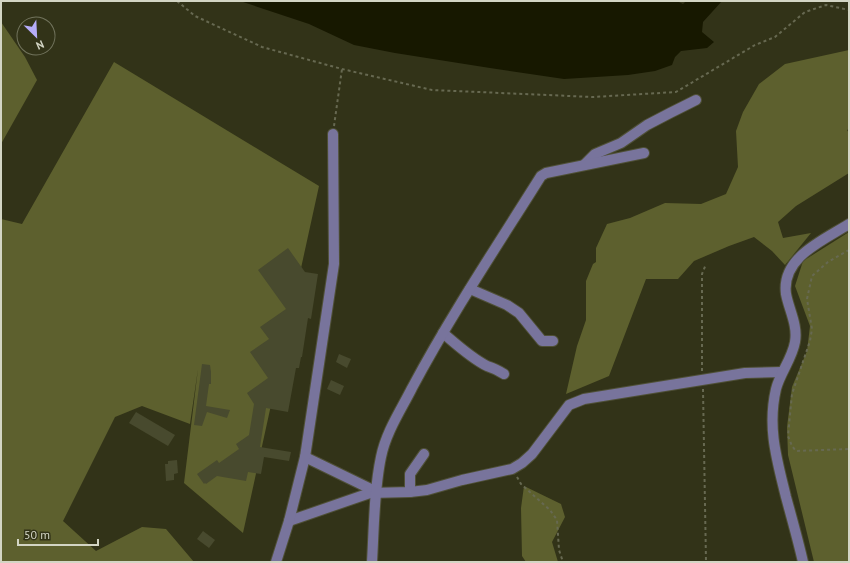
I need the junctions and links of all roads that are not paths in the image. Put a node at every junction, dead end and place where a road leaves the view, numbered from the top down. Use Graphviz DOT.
graph roads {
  1 [pos="696,100"];
  2 [pos="333,134"];
  3 [pos="644,153"];
  4 [pos="583,165"];
  5 [pos="849,224"];
  6 [pos="470,289"];
  7 [pos="443,332"];
  8 [pos="553,341"];
  9 [pos="782,372"];
  10 [pos="504,374"];
  11 [pos="424,454"];
  12 [pos="305,456"];
  13 [pos="377,492"];
  14 [pos="410,492"];
  15 [pos="289,521"];
  16 [pos="276,562"];
  17 [pos="372,562"];
  18 [pos="804,562"];
  1 -- 4 [label="street"];
  2 -- 12 [label="street"];
  3 -- 4 [label="street"];
  4 -- 6 [label="street"];
  5 -- 9 [label="street"];
  6 -- 7 [label="street"];
  6 -- 8 [label="street"];
  7 -- 10 [label="street"];
  7 -- 13 [label="street"];
  9 -- 14 [label="street"];
  9 -- 18 [label="street"];
  11 -- 14 [label="street"];
  12 -- 13 [label="street"];
  12 -- 15 [label="street"];
  13 -- 14 [label="street"];
  13 -- 15 [label="street"];
  13 -- 17 [label="street"];
  15 -- 16 [label="street"];
}
